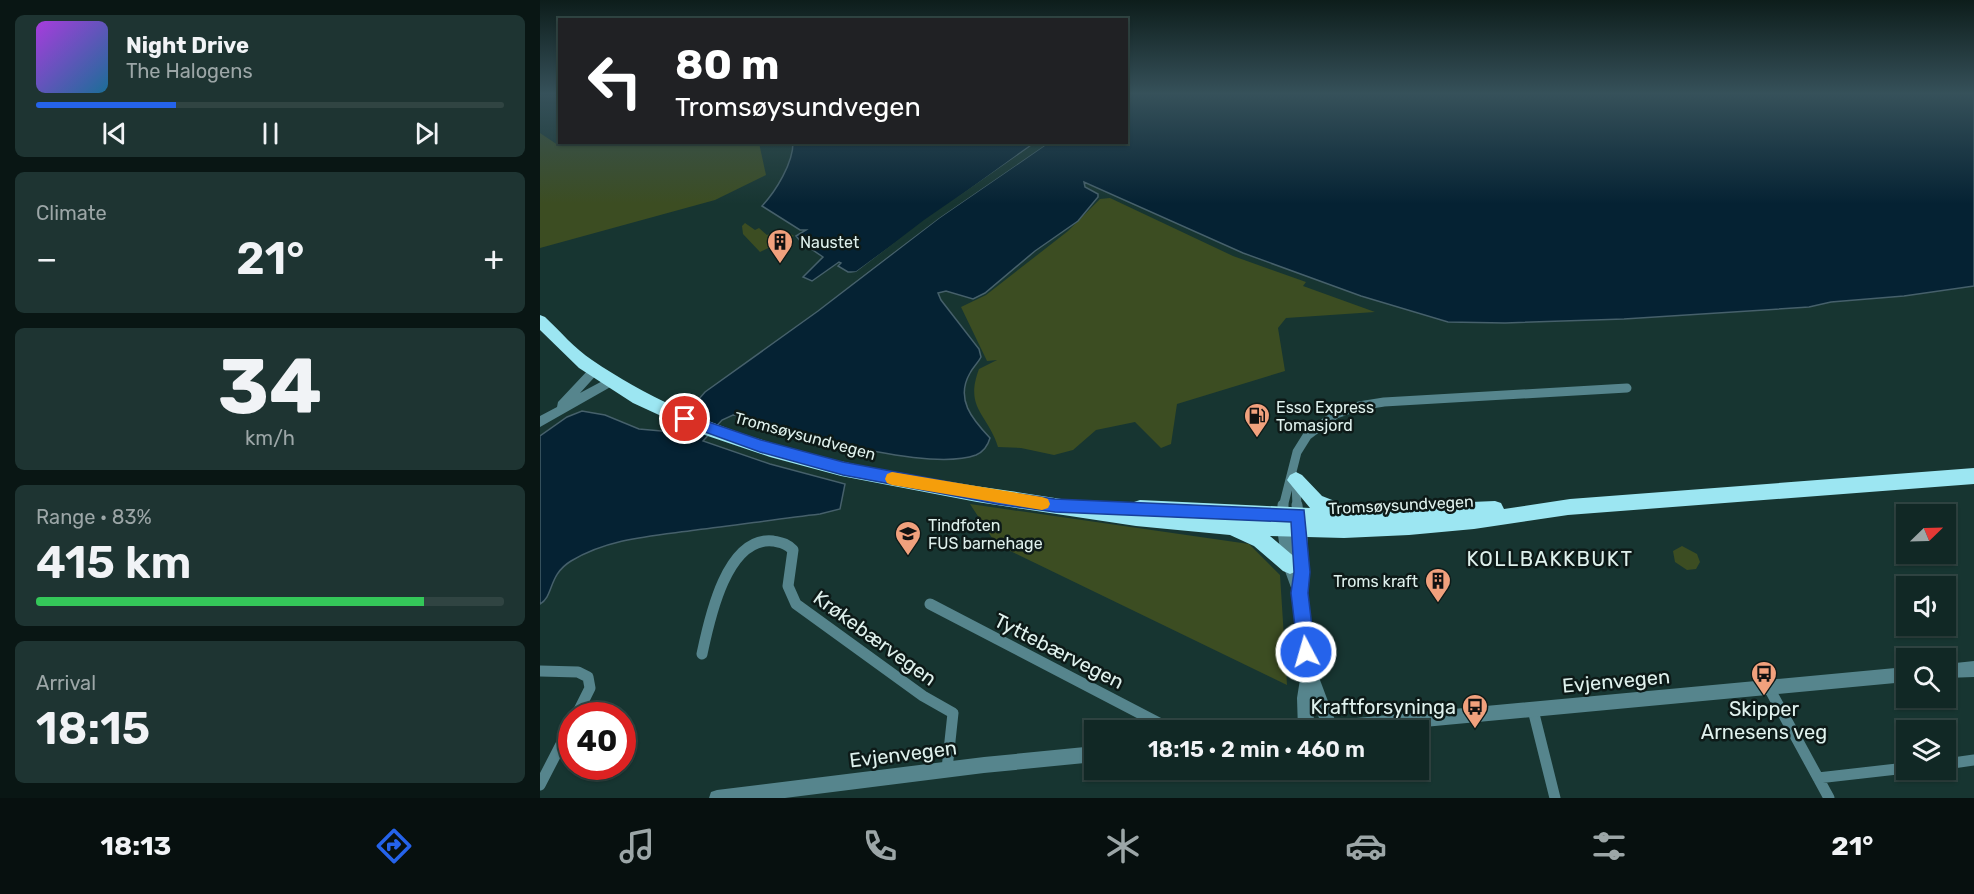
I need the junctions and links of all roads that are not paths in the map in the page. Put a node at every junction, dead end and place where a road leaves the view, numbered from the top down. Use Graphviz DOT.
graph roads {
  1 [pos="540,321"];
  2 [pos="594,371"];
  3 [pos="610,382"];
  4 [pos="1627,388"];
  5 [pos="557,410"];
  6 [pos="540,422"];
  7 [pos="1294,476"];
  8 [pos="1974,476"];
  9 [pos="1055,505"];
  10 [pos="1570,507"];
  11 [pos="1355,515"];
  12 [pos="1291,521"];
  13 [pos="1231,526"];
  14 [pos="1290,565"];
  15 [pos="1300,593"];
  16 [pos="930,604"];
  17 [pos="702,654"];
  18 [pos="1974,669"];
  19 [pos="1956,670"];
  20 [pos="540,671"];
  21 [pos="1309,673"];
  22 [pos="1896,676"];
  23 [pos="1769,688"];
  24 [pos="583,702"];
  25 [pos="1533,710"];
  26 [pos="1154,720"];
  27 [pos="1306,720"];
  28 [pos="1327,720"];
  29 [pos="1426,720"];
  30 [pos="558,750"];
  31 [pos="1084,755"];
  32 [pos="1974,760"];
  33 [pos="1956,763"];
  34 [pos="947,769"];
  35 [pos="1896,769"];
  36 [pos="1818,778"];
  37 [pos="540,785"];
  38 [pos="717,798"];
  39 [pos="1556,798"];
  40 [pos="1829,798"];
  1 -- 2 [label="highway, Tromsøysundvegen"];
  2 -- 3 [label="highway, Tromsøysundvegen"];
  2 -- 5 [label="street"];
  3 -- 5 [label="street"];
  3 -- 9 [label="highway, Tromsøysundvegen"];
  4 -- 7 [label="street"];
  5 -- 6 [label="street"];
  7 -- 11 [label="highway"];
  7 -- 12 [label="street"];
  7 -- 12 [label="street"];
  8 -- 10 [label="highway, Tromsøysundvegen"];
  9 -- 12 [label="highway, Tromsøysundvegen"];
  9 -- 13 [label="highway, Tromsøysundvegen"];
  10 -- 11 [label="highway, Tromsøysundvegen"];
  10 -- 12 [label="highway, Tromsøysundvegen"];
  11 -- 12 [label="highway, Tromsøysundvegen"];
  12 -- 13 [label="highway, Tromsøysundvegen"];
  12 -- 14 [label="street"];
  12 -- 15 [label="street"];
  13 -- 14 [label="highway"];
  14 -- 15 [label="street"];
  15 -- 21 [label="street"];
  16 -- 26 [label="street, Tyttebærvegen"];
  17 -- 34 [label="street, Krøkebærvegen"];
  18 -- 19 [label="street"];
  20 -- 24 [label="street"];
  21 -- 27 [label="street"];
  21 -- 28 [label="street"];
  22 -- 23 [label="street, Evjenvegen"];
  23 -- 25 [label="street, Evjenvegen"];
  23 -- 36 [label="street"];
  25 -- 29 [label="street, Evjenvegen"];
  25 -- 39 [label="street"];
  30 -- 37 [label="street"];
  31 -- 34 [label="street, Evjenvegen"];
  32 -- 33 [label="street"];
  34 -- 38 [label="street, Evjenvegen"];
  35 -- 36 [label="street"];
  36 -- 40 [label="street"];
}
